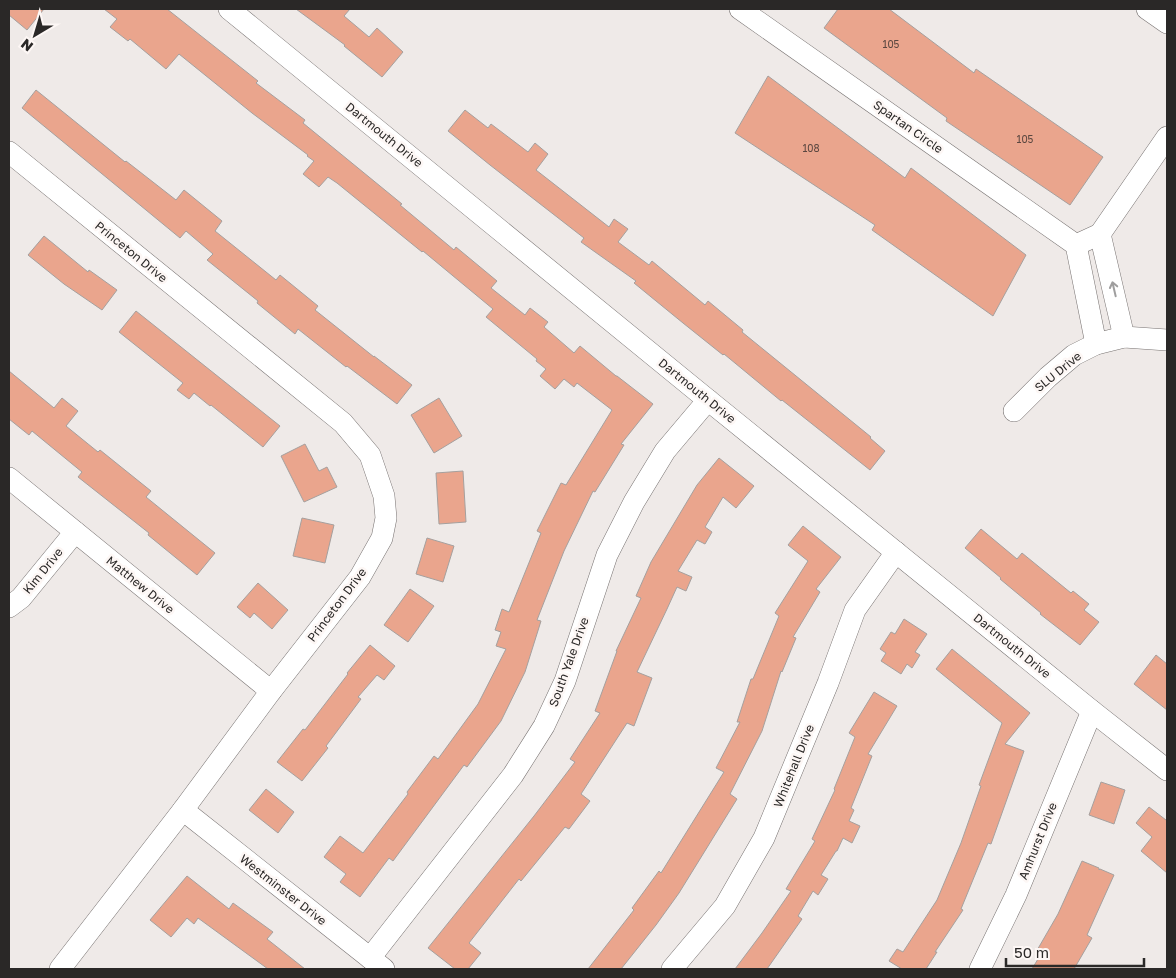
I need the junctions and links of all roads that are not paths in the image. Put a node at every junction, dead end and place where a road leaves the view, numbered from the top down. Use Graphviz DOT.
graph roads {
  1 [pos="230,9"];
  2 [pos="740,9"];
  3 [pos="1147,9"];
  4 [pos="1167,23"];
  5 [pos="1167,137"];
  6 [pos="9,152"];
  7 [pos="1100,234"];
  8 [pos="1076,245"];
  9 [pos="1124,337"];
  10 [pos="1167,340"];
  11 [pos="1096,344"];
  12 [pos="708,400"];
  13 [pos="1014,411"];
  14 [pos="9,478"];
  15 [pos="75,532"];
  16 [pos="896,552"];
  17 [pos="9,607"];
  18 [pos="271,692"];
  19 [pos="1092,711"];
  20 [pos="1167,770"];
  21 [pos="182,810"];
  22 [pos="377,964"];
  23 [pos="60,969"];
  24 [pos="672,969"];
  25 [pos="980,969"];
  1 -- 12 [label="street, Dartmouth Drive"];
  2 -- 8 [label="street, Spartan Circle"];
  3 -- 4 [label="street"];
  5 -- 7 [label="street"];
  6 -- 18 [label="street, Princeton Drive"];
  7 -- 8 [label="street"];
  9 -- 7 [label="street, one-way"];
  8 -- 11 [label="street"];
  9 -- 10 [label="street, SLU Drive"];
  9 -- 11 [label="street, SLU Drive"];
  11 -- 13 [label="street, SLU Drive"];
  12 -- 16 [label="street, Dartmouth Drive"];
  12 -- 22 [label="street, South Yale Drive"];
  14 -- 15 [label="street, Matthew Drive"];
  15 -- 17 [label="street, Kim Drive"];
  15 -- 18 [label="street, Matthew Drive"];
  16 -- 19 [label="street, Dartmouth Drive"];
  16 -- 24 [label="street, Whitehall Drive"];
  18 -- 21 [label="street, Princeton Drive"];
  19 -- 20 [label="street, Dartmouth Drive"];
  19 -- 25 [label="street, Amhurst Drive"];
  21 -- 22 [label="street, Westminster Drive"];
  21 -- 23 [label="street, Princeton Drive"];
}
